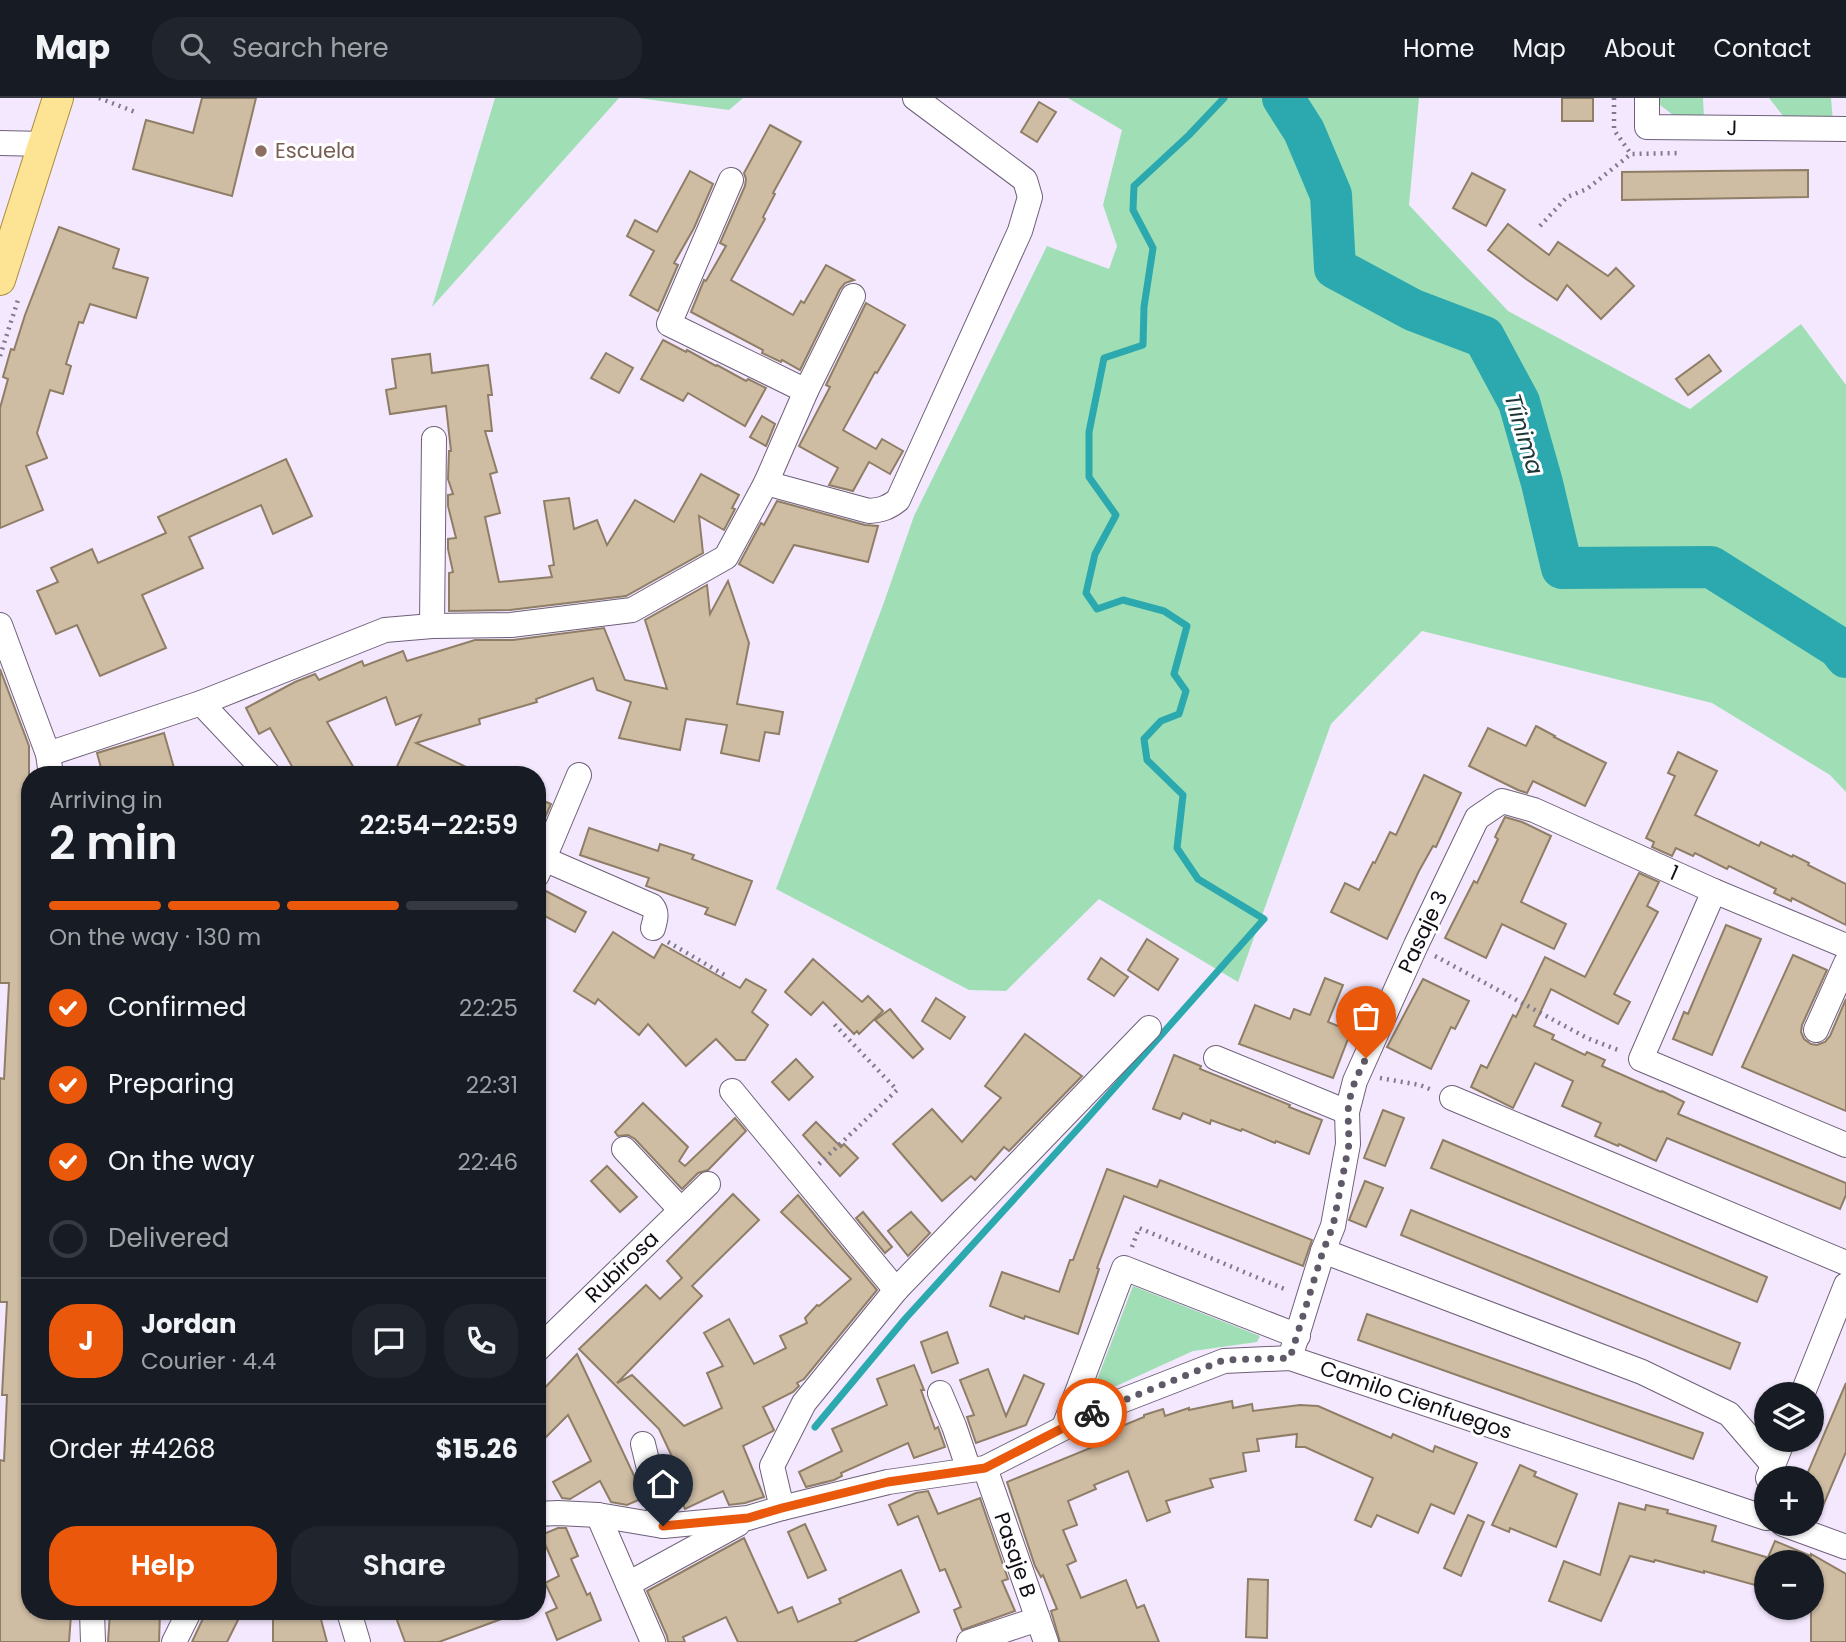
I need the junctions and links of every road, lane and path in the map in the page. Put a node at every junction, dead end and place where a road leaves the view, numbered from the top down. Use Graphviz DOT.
graph roads {
  1 [pos="58,98"];
  2 [pos="99,98"];
  3 [pos="915,98"];
  4 [pos="1647,98"];
  5 [pos="138,113"];
  6 [pos="1846,129"];
  7 [pos="0,143"];
  8 [pos="44,144"];
  9 [pos="1630,154"];
  10 [pos="731,180"];
  11 [pos="1540,226"];
  12 [pos="0,280"];
  13 [pos="853,296"];
  14 [pos="806,391"];
  15 [pos="433,439"];
  16 [pos="766,483"];
  17 [pos="0,625"];
  18 [pos="432,626"];
  19 [pos="201,702"];
  20 [pos="51,766"];
  21 [pos="57,766"];
  22 [pos="261,766"];
  23 [pos="579,775"];
  24 [pos="1502,801"];
  25 [pos="546,855"];
  26 [pos="546,869"];
  27 [pos="1714,891"];
  28 [pos="653,928"];
  29 [pos="1416,945"];
  30 [pos="1846,946"];
  31 [pos="1846,963"];
  32 [pos="728,977"];
  33 [pos="835,1024"];
  34 [pos="1149,1028"];
  35 [pos="1816,1030"];
  36 [pos="1216,1058"];
  37 [pos="1641,1059"];
  38 [pos="1355,1081"];
  39 [pos="732,1091"];
  40 [pos="1452,1098"];
  41 [pos="1348,1112"];
  42 [pos="1846,1145"];
  43 [pos="624,1149"];
  44 [pos="804,1179"];
  45 [pos="708,1184"];
  46 [pos="681,1210"];
  47 [pos="1323,1251"];
  48 [pos="1846,1263"];
  49 [pos="1124,1268"];
  50 [pos="1846,1285"];
  51 [pos="897,1290"];
  52 [pos="1310,1299"];
  53 [pos="546,1341"];
  54 [pos="1294,1347"];
  55 [pos="1807,1382"];
  56 [pos="940,1393"];
  57 [pos="1064,1427"];
  58 [pos="643,1444"];
  59 [pos="1763,1466"];
  60 [pos="977,1469"];
  61 [pos="782,1508"];
  62 [pos="546,1514"];
  63 [pos="1754,1514"];
  64 [pos="598,1515"];
  65 [pos="748,1518"];
  66 [pos="663,1526"];
  67 [pos="1816,1536"];
  68 [pos="1846,1547"];
  69 [pos="628,1584"];
  70 [pos="92,1620"];
  71 [pos="185,1620"];
  72 [pos="351,1620"];
  73 [pos="1042,1631"];
  74 [pos="93,1642"];
  75 [pos="174,1642"];
  76 [pos="358,1642"];
  77 [pos="653,1642"];
  78 [pos="969,1642"];
  1 -- 8 [label="main road"];
  2 -- 5 [label="path"];
  3 -- 16 [label="street"];
  4 -- 6 [label="street, J"];
  7 -- 8 [label="street"];
  8 -- 12 [label="main road"];
  9 -- 11 [label="path"];
  10 -- 14 [label="street"];
  13 -- 14 [label="street"];
  14 -- 16 [label="street"];
  15 -- 18 [label="street"];
  16 -- 18 [label="street"];
  17 -- 20 [label="street"];
  18 -- 19 [label="street"];
  19 -- 21 [label="street"];
  19 -- 22 [label="street"];
  23 -- 25 [label="street"];
  24 -- 27 [label="street, 1"];
  24 -- 29 [label="street, Pasaje 3"];
  26 -- 28 [label="street"];
  27 -- 30 [label="street, 1"];
  27 -- 37 [label="street"];
  28 -- 32 [label="path"];
  29 -- 37 [label="path"];
  29 -- 38 [label="street, Pasaje 3"];
  31 -- 35 [label="street"];
  33 -- 44 [label="path"];
  34 -- 51 [label="street"];
  36 -- 41 [label="street"];
  37 -- 42 [label="street"];
  38 -- 40 [label="path"];
  38 -- 41 [label="street, Pasaje 3"];
  39 -- 44 [label="street"];
  40 -- 48 [label="street"];
  41 -- 47 [label="street, Pasaje 3"];
  43 -- 46 [label="street"];
  44 -- 51 [label="street"];
  45 -- 46 [label="street, Rubirosa"];
  46 -- 53 [label="street, Rubirosa"];
  47 -- 52 [label="street, Pasaje 3"];
  47 -- 59 [label="street"];
  49 -- 52 [label="path"];
  49 -- 54 [label="street"];
  49 -- 57 [label="street"];
  50 -- 55 [label="street"];
  51 -- 61 [label="street"];
  52 -- 54 [label="street, Pasaje 3"];
  54 -- 57 [label="street, Camilo Cienfuegos"];
  54 -- 63 [label="street, Camilo Cienfuegos"];
  56 -- 60 [label="street, Pasaje B"];
  57 -- 60 [label="street, Camilo Cienfuegos"];
  58 -- 66 [label="street"];
  60 -- 61 [label="street, Camilo Cienfuegos"];
  60 -- 73 [label="street, Pasaje B"];
  61 -- 65 [label="street, Camilo Cienfuegos"];
  62 -- 64 [label="street, Camilo Cienfuegos"];
  64 -- 66 [label="street, Camilo Cienfuegos"];
  64 -- 69 [label="street"];
  65 -- 66 [label="street, Camilo Cienfuegos"];
  65 -- 69 [label="street"];
  67 -- 68 [label="street"];
  69 -- 77 [label="street"];
  70 -- 74 [label="street"];
  71 -- 75 [label="street"];
  72 -- 76 [label="street"];
  73 -- 78 [label="street"];
}
